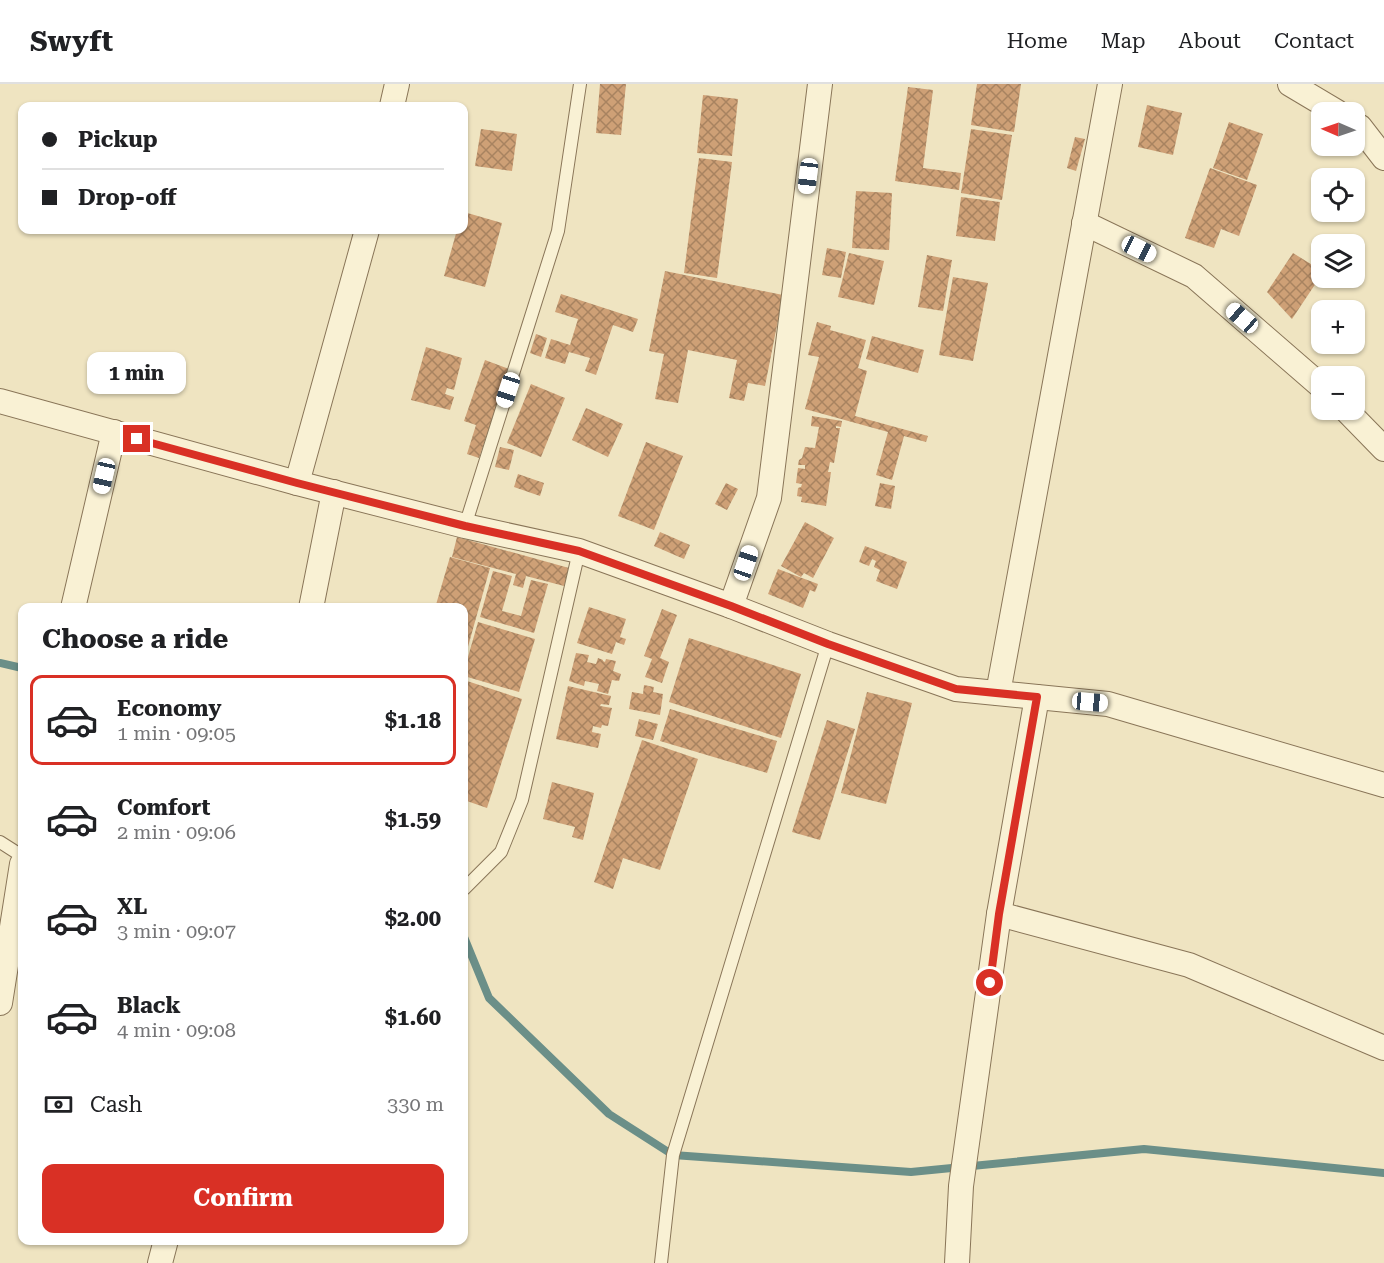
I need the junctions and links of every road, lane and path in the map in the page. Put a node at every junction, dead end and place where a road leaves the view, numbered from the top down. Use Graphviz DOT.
graph roads {
  1 [pos="397,84"];
  2 [pos="580,84"];
  3 [pos="820,84"];
  4 [pos="1110,84"];
  5 [pos="1290,84"];
  6 [pos="393,102"];
  7 [pos="1320,102"];
  8 [pos="1365,133"];
  9 [pos="1384,158"];
  10 [pos="1084,223"];
  11 [pos="366,234"];
  12 [pos="1311,377"];
  13 [pos="0,401"];
  14 [pos="1356,420"];
  15 [pos="114,432"];
  16 [pos="1384,449"];
  17 [pos="297,483"];
  18 [pos="334,492"];
  19 [pos="465,526"];
  20 [pos="579,551"];
  21 [pos="74,603"];
  22 [pos="311,603"];
  23 [pos="731,606"];
  24 [pos="828,644"];
  25 [pos="998,693"];
  26 [pos="1037,697"];
  27 [pos="1384,785"];
  28 [pos="0,842"];
  29 [pos="18,853"];
  30 [pos="468,885"];
  31 [pos="18,889"];
  32 [pos="999,914"];
  33 [pos="0,1003"];
  34 [pos="1384,1048"];
  35 [pos="165,1245"];
  36 [pos="160,1263"];
  37 [pos="661,1263"];
  38 [pos="957,1263"];
  1 -- 6 [label="street"];
  2 -- 19 [label="lane"];
  3 -- 23 [label="street"];
  4 -- 10 [label="street"];
  5 -- 7 [label="street"];
  8 -- 9 [label="street"];
  10 -- 12 [label="street"];
  10 -- 25 [label="street"];
  11 -- 17 [label="street"];
  13 -- 15 [label="street"];
  14 -- 16 [label="street"];
  15 -- 17 [label="street"];
  15 -- 21 [label="street"];
  17 -- 18 [label="street"];
  18 -- 19 [label="street"];
  18 -- 22 [label="street"];
  19 -- 20 [label="street"];
  20 -- 23 [label="street"];
  20 -- 30 [label="lane"];
  23 -- 24 [label="street"];
  24 -- 25 [label="street"];
  24 -- 37 [label="lane"];
  25 -- 26 [label="street"];
  26 -- 27 [label="street"];
  26 -- 32 [label="street"];
  28 -- 29 [label="lane"];
  31 -- 33 [label="street"];
  32 -- 34 [label="street"];
  32 -- 38 [label="street"];
  35 -- 36 [label="street"];
}
